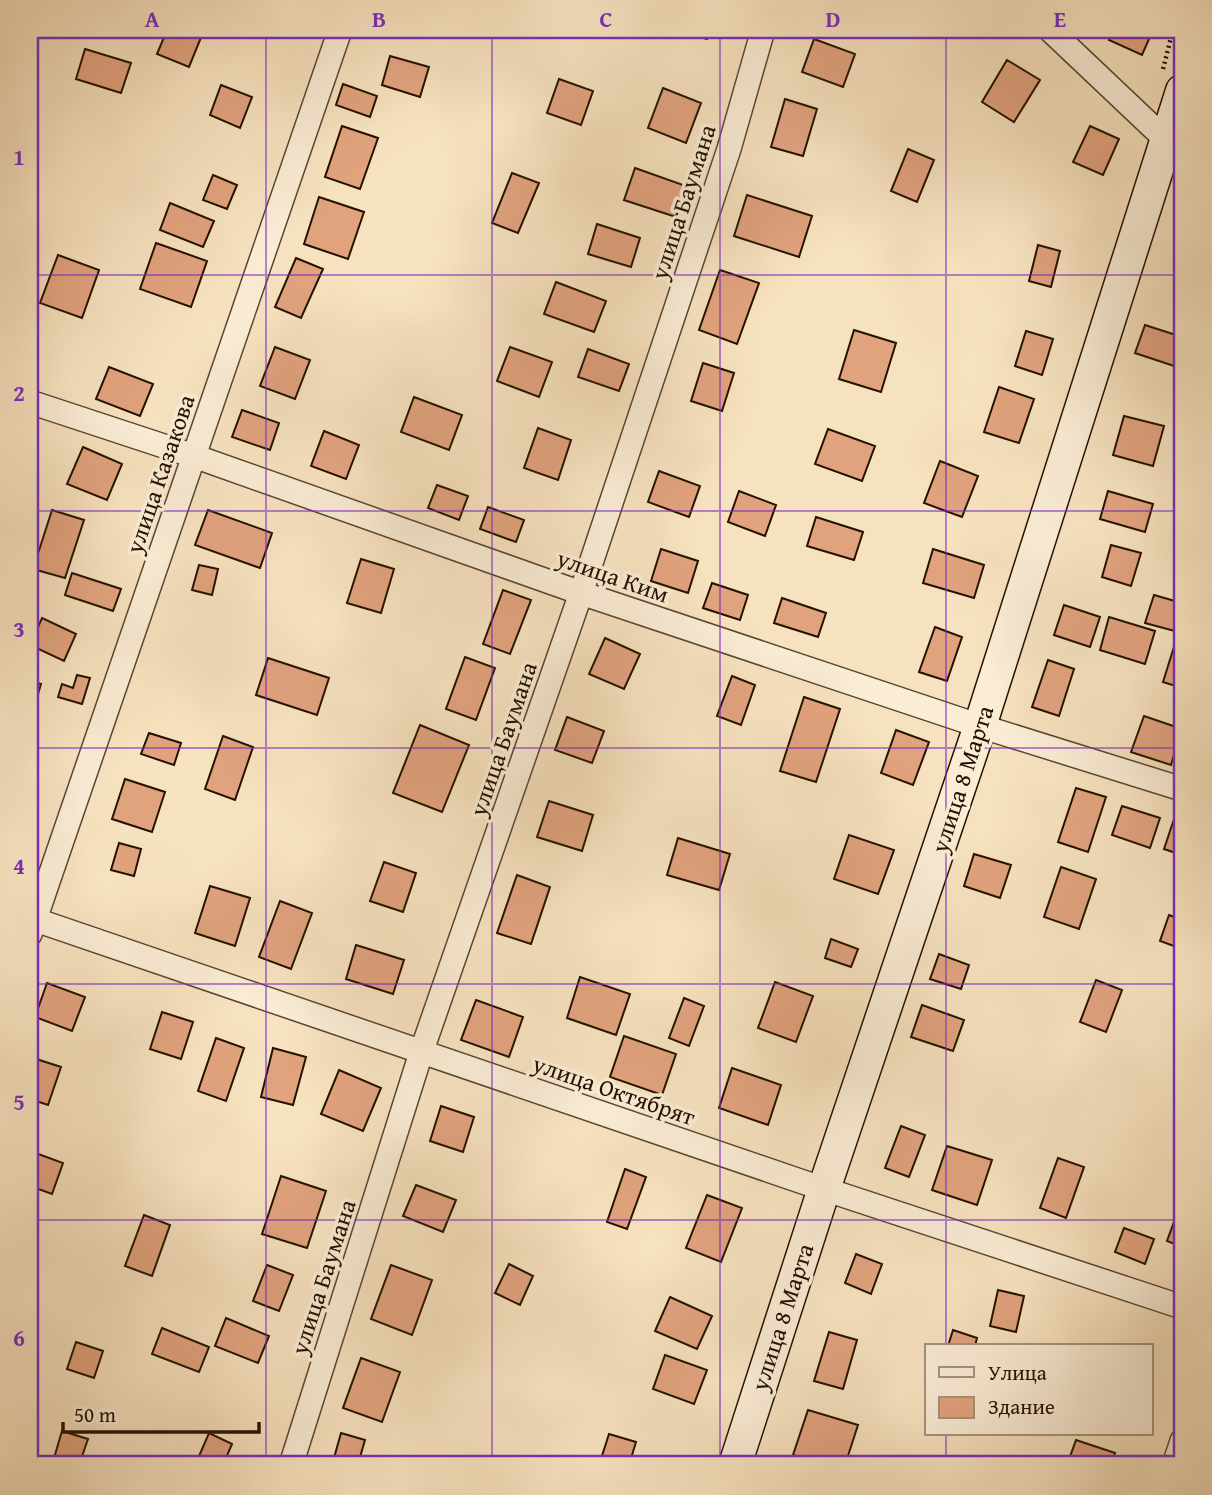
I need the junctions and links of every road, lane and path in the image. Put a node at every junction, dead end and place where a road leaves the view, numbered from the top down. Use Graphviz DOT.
graph roads {
  1 [pos="340,30"];
  2 [pos="763,30"];
  3 [pos="1050,30"];
  4 [pos="1182,91"];
  5 [pos="1174,148"];
  6 [pos="30,402"];
  7 [pos="194,456"];
  8 [pos="581,593"];
  9 [pos="980,726"];
  10 [pos="1182,789"];
  11 [pos="31,924"];
  12 [pos="421,1053"];
  13 [pos="824,1189"];
  14 [pos="1182,1307"];
  15 [pos="1182,1441"];
  16 [pos="291,1465"];
  17 [pos="735,1465"];
  18 [pos="1174,1465"];
  1 -- 7 [label="street, улица Казакова"];
  2 -- 8 [label="street, улица Баумана"];
  3 -- 5 [label="street"];
  4 -- 5 [label="main road, улица 8 Марта"];
  5 -- 9 [label="main road, улица 8 Марта"];
  6 -- 7 [label="street, улица Ким"];
  7 -- 8 [label="street, улица Ким"];
  7 -- 11 [label="street, улица Казакова"];
  8 -- 9 [label="street, улица Ким"];
  8 -- 12 [label="street, улица Баумана"];
  9 -- 10 [label="street, улица Ким"];
  9 -- 13 [label="main road, улица 8 Марта"];
  11 -- 12 [label="street, улица Октябрят"];
  12 -- 13 [label="street, улица Октябрят"];
  12 -- 16 [label="street, улица Баумана"];
  13 -- 14 [label="street, улица Октябрят"];
  13 -- 17 [label="main road, улица 8 Марта"];
  15 -- 18 [label="street"];
}
